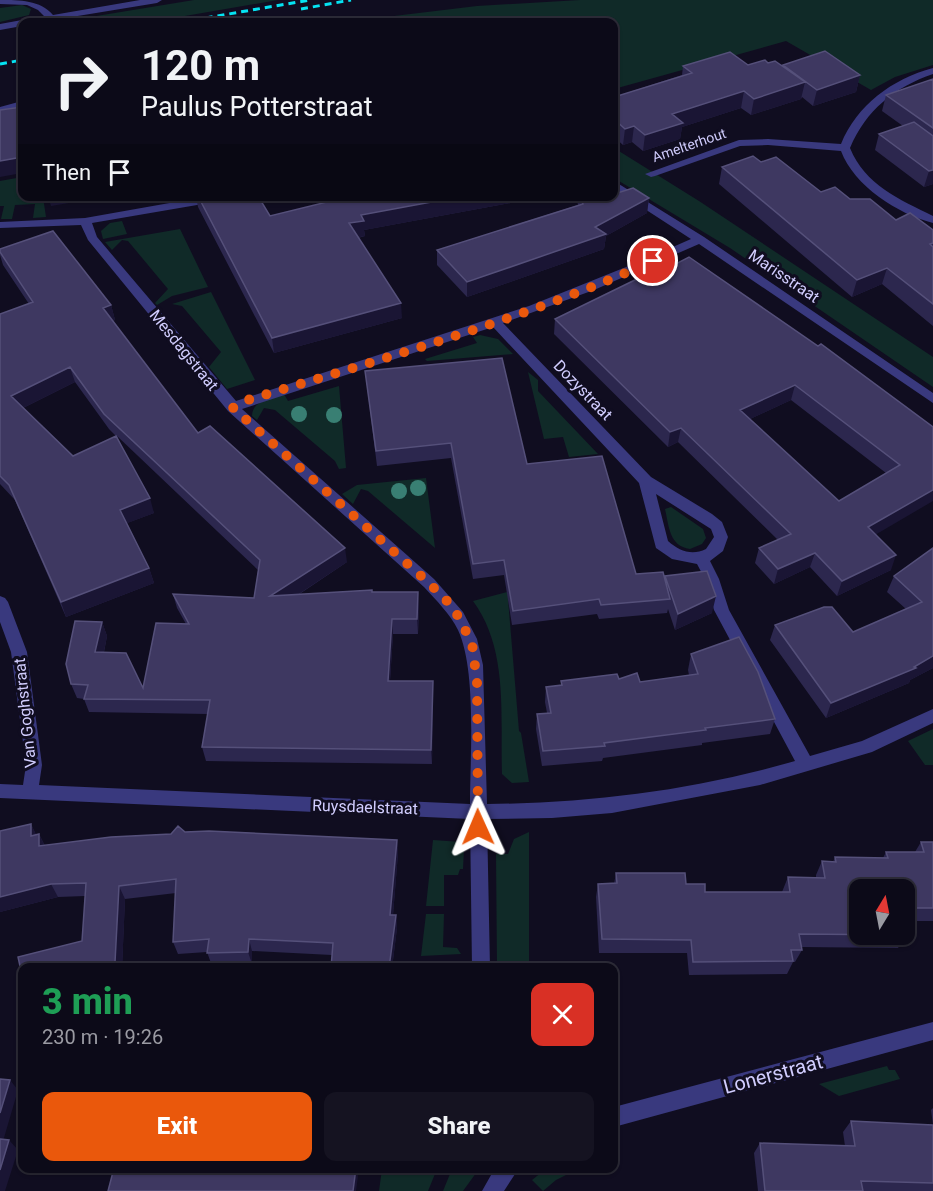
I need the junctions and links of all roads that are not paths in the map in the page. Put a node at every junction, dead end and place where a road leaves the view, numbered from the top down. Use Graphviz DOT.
graph roads {
  1 [pos="157,0"];
  2 [pos="0,1"];
  3 [pos="50,18"];
  4 [pos="18,24"];
  5 [pos="0,27"];
  6 [pos="933,71"];
  7 [pos="18,105"];
  8 [pos="0,110"];
  9 [pos="845,148"];
  10 [pos="651,174"];
  11 [pos="618,187"];
  12 [pos="203,201"];
  13 [pos="933,220"];
  14 [pos="85,221"];
  15 [pos="0,225"];
  16 [pos="700,238"];
  17 [pos="496,323"];
  18 [pos="933,399"];
  19 [pos="233,408"];
  20 [pos="646,481"];
  21 [pos="701,558"];
  22 [pos="0,602"];
  23 [pos="933,716"];
  24 [pos="806,765"];
  25 [pos="0,791"];
  26 [pos="30,792"];
  27 [pos="478,812"];
  28 [pos="481,963"];
  29 [pos="933,1031"];
  30 [pos="618,1116"];
  31 [pos="505,1173"];
  32 [pos="492,1191"];
  1 -- 3 [label="street"];
  2 -- 3 [label="street"];
  4 -- 5 [label="street"];
  6 -- 9 [label="street"];
  7 -- 8 [label="street"];
  9 -- 10 [label="street, Amelterhout"];
  9 -- 13 [label="street"];
  11 -- 16 [label="street, Marisstraat"];
  12 -- 14 [label="street"];
  14 -- 15 [label="street"];
  14 -- 19 [label="street, Mesdagstraat"];
  16 -- 17 [label="street"];
  16 -- 18 [label="street, Marisstraat"];
  17 -- 19 [label="street"];
  17 -- 20 [label="street, Dozystraat"];
  19 -- 27 [label="street, Mesdagstraat"];
  20 -- 21 [label="street"];
  20 -- 21 [label="street, Dozystraat"];
  21 -- 24 [label="street"];
  22 -- 26 [label="street, Van Goghstraat"];
  23 -- 24 [label="street, Ruysdaelstraat"];
  24 -- 27 [label="street, Ruysdaelstraat"];
  25 -- 26 [label="street, Ruysdaelstraat"];
  26 -- 27 [label="street, Ruysdaelstraat"];
  27 -- 28 [label="street, Mesdagstraat"];
  29 -- 30 [label="street, Lonerstraat"];
  31 -- 32 [label="street"];
}
